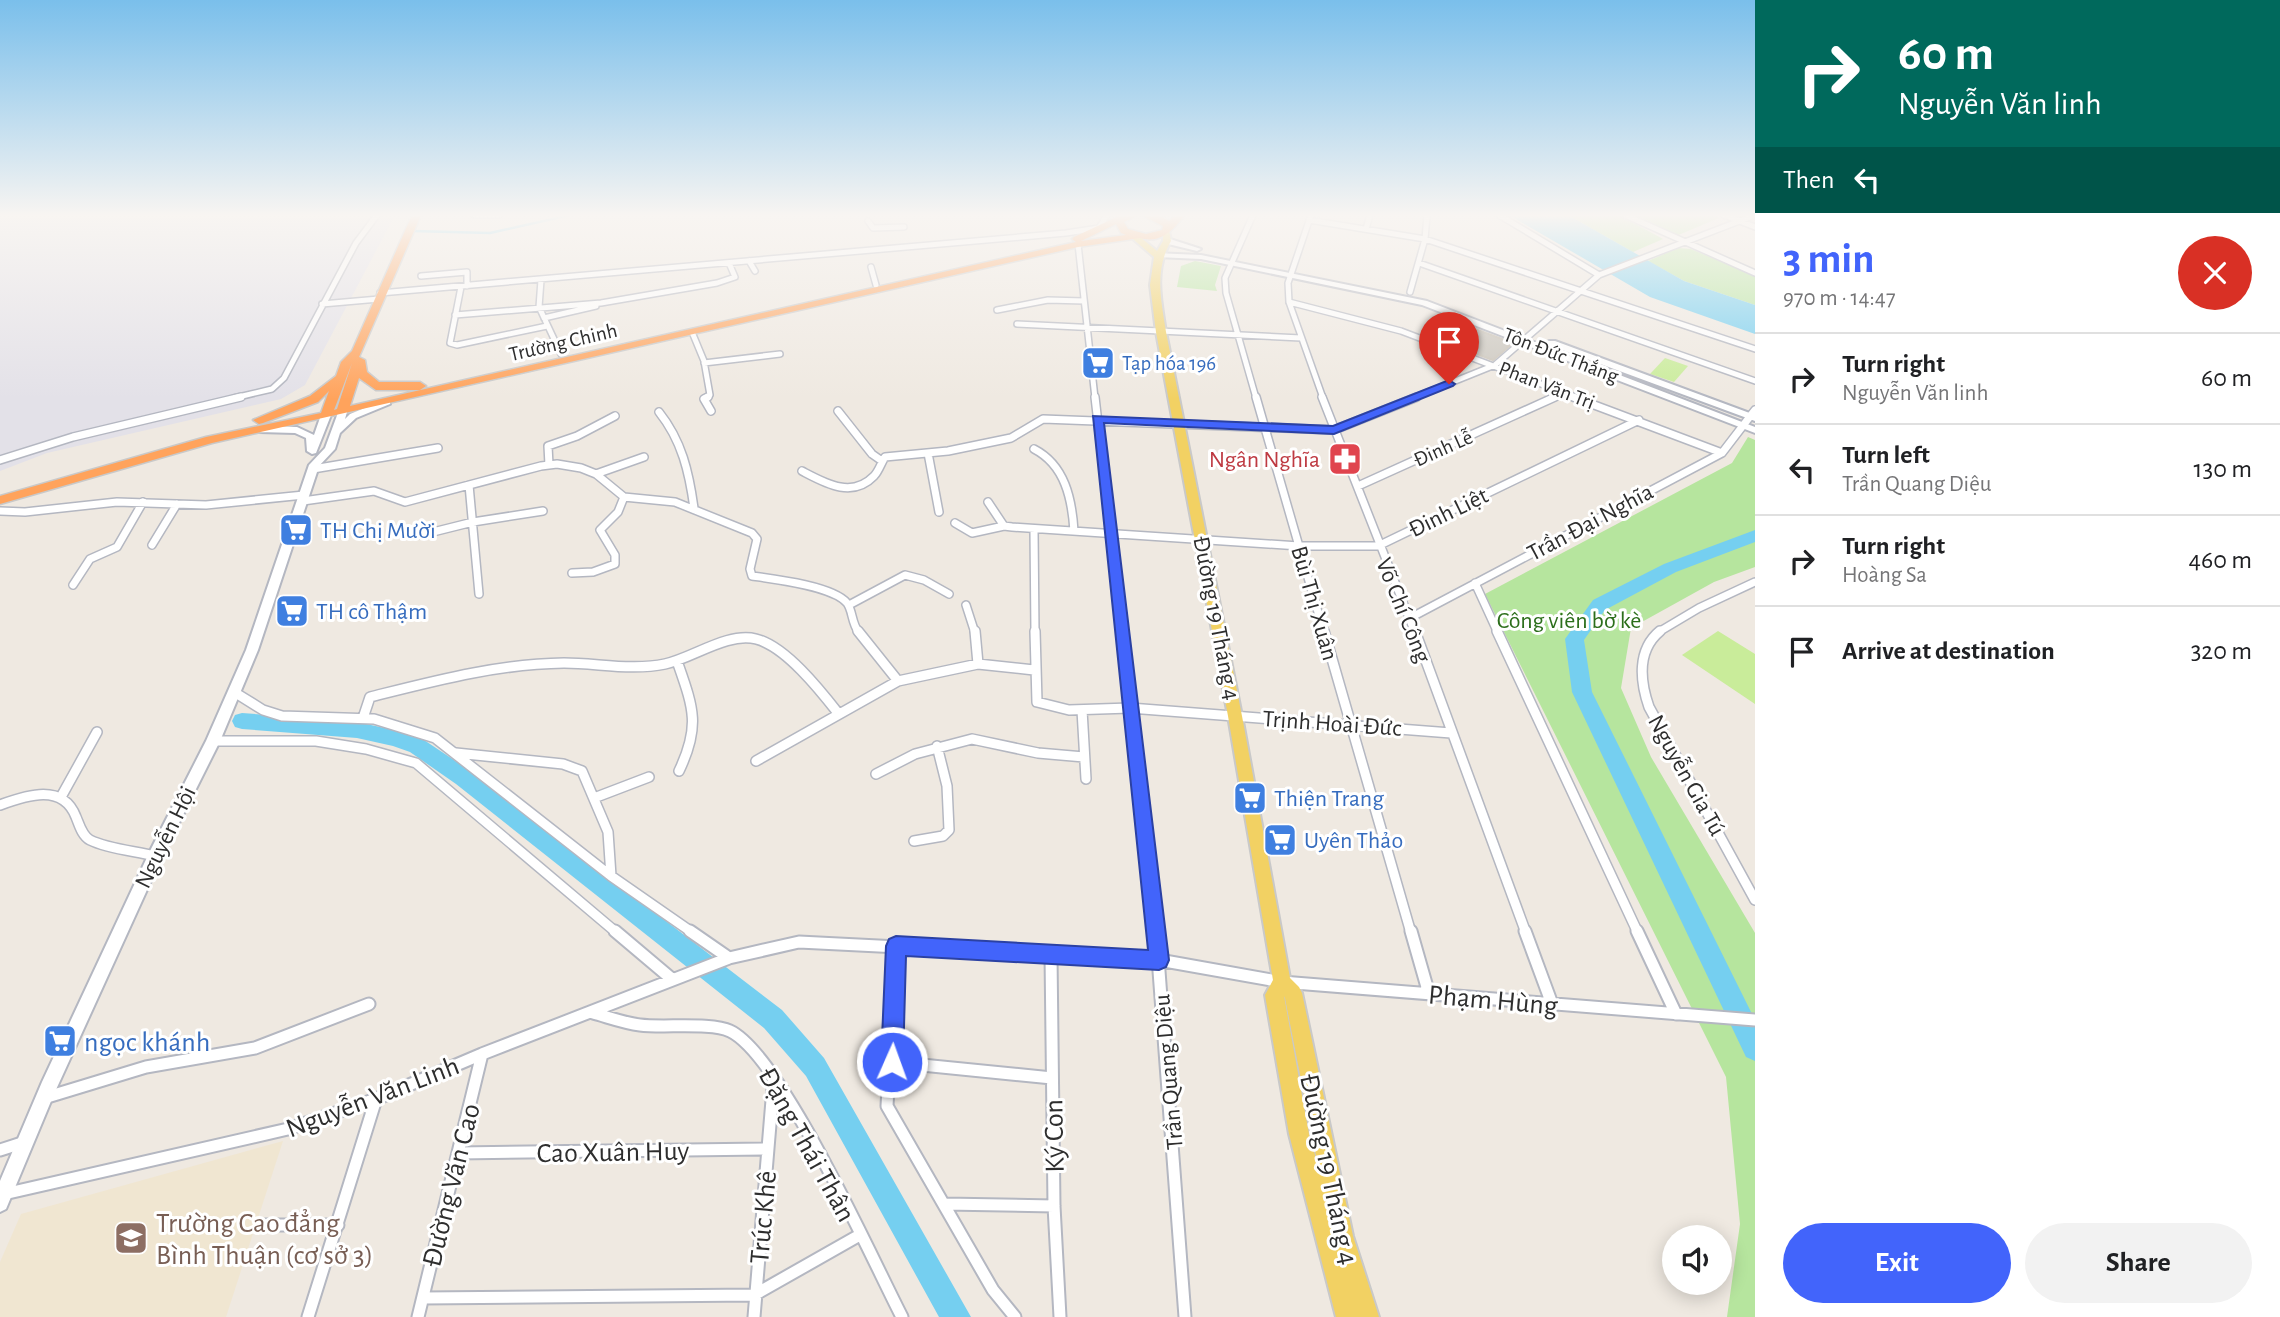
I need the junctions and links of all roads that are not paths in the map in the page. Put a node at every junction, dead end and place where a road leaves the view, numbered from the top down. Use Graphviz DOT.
graph roads {
  1 [pos="337,276"];
  2 [pos="388,276"];
  3 [pos="466,276"];
  4 [pos="580,276"];
  5 [pos="735,276"];
  6 [pos="873,276"];
  7 [pos="914,276"];
  8 [pos="934,276"];
  9 [pos="1081,276"];
  10 [pos="1156,276"];
  11 [pos="1227,276"];
  12 [pos="1291,276"];
  13 [pos="1318,276"];
  14 [pos="1327,276"];
  15 [pos="1415,276"];
  16 [pos="1457,276"];
  17 [pos="1540,276"];
  18 [pos="1597,276"];
  19 [pos="541,280"];
  20 [pos="876,285"];
  21 [pos="464,286"];
  22 [pos="1581,290"];
  23 [pos="1410,292"];
  24 [pos="379,296"];
  25 [pos="1084,301"];
  26 [pos="1289,302"];
  27 [pos="601,303"];
  28 [pos="322,304"];
  29 [pos="538,307"];
  30 [pos="997,310"];
  31 [pos="1557,312"];
  32 [pos="455,315"];
  33 [pos="544,318"];
  34 [pos="1017,324"];
  35 [pos="547,326"];
  36 [pos="1087,328"];
  37 [pos="692,331"];
  38 [pos="1161,332"];
  39 [pos="1237,335"];
  40 [pos="1301,338"];
  41 [pos="1528,338"];
  42 [pos="1755,349"];
  43 [pos="562,354"];
  44 [pos="780,354"];
  45 [pos="354,358"];
  46 [pos="704,363"];
  47 [pos="1494,366"];
  48 [pos="1755,381"];
  49 [pos="433,384"];
  50 [pos="1565,392"];
  51 [pos="387,402"];
  52 [pos="344,406"];
  53 [pos="328,410"];
  54 [pos="711,411"];
  55 [pos="838,411"];
  56 [pos="659,412"];
  57 [pos="1753,415"];
  58 [pos="615,416"];
  59 [pos="1098,419"];
  60 [pos="1639,420"];
  61 [pos="1743,424"];
  62 [pos="255,425"];
  63 [pos="1180,425"];
  64 [pos="1264,427"];
  65 [pos="1334,430"];
  66 [pos="1755,430"];
  67 [pos="335,435"];
  68 [pos="438,448"];
  69 [pos="1034,449"];
  70 [pos="312,451"];
  71 [pos="928,453"];
  72 [pos="1722,453"];
  73 [pos="644,457"];
  74 [pos="0,460"];
  75 [pos="882,461"];
  76 [pos="549,465"];
  77 [pos="313,467"];
  78 [pos="803,471"];
  79 [pos="596,474"];
  80 [pos="469,485"];
  81 [pos="1358,486"];
  82 [pos="0,492"];
  83 [pos="624,497"];
  84 [pos="303,498"];
  85 [pos="0,500"];
  86 [pos="143,502"];
  87 [pos="988,502"];
  88 [pos="177,503"];
  89 [pos="694,508"];
  90 [pos="543,510"];
  91 [pos="0,512"];
  92 [pos="939,512"];
  93 [pos="473,522"];
  94 [pos="955,523"];
  95 [pos="1004,526"];
  96 [pos="1034,530"];
  97 [pos="1074,531"];
  98 [pos="1111,533"];
  99 [pos="421,535"];
  100 [pos="1202,540"];
  101 [pos="152,545"];
  102 [pos="1378,545"];
  103 [pos="1299,546"];
  104 [pos="572,573"];
  105 [pos="1755,582"];
  106 [pos="1475,583"];
  107 [pos="73,585"];
  108 [pos="479,594"];
  109 [pos="948,594"];
  110 [pos="849,605"];
  111 [pos="966,605"];
  112 [pos="1409,618"];
  113 [pos="677,661"];
  114 [pos="978,664"];
  115 [pos="1034,670"];
  116 [pos="898,681"];
  117 [pos="234,692"];
  118 [pos="1130,708"];
  119 [pos="1082,710"];
  120 [pos="838,713"];
  121 [pos="1235,716"];
  122 [pos="363,718"];
  123 [pos="1350,724"];
  124 [pos="97,732"];
  125 [pos="1451,733"];
  126 [pos="213,741"];
  127 [pos="937,746"];
  128 [pos="455,753"];
  129 [pos="1084,757"];
  130 [pos="757,761"];
  131 [pos="679,771"];
  132 [pos="876,774"];
  133 [pos="649,777"];
  134 [pos="1086,779"];
  135 [pos="61,797"];
  136 [pos="594,798"];
  137 [pos="0,805"];
  138 [pos="914,841"];
  139 [pos="155,856"];
  140 [pos="611,876"];
  141 [pos="1755,900"];
  142 [pos="896,946"];
  143 [pos="1051,955"];
  144 [pos="729,958"];
  145 [pos="1159,960"];
  146 [pos="673,980"];
  147 [pos="1282,982"];
  148 [pos="1429,994"];
  149 [pos="369,1004"];
  150 [pos="1552,1004"];
  151 [pos="592,1012"];
  152 [pos="1676,1014"];
  153 [pos="1755,1020"];
  154 [pos="482,1054"];
  155 [pos="892,1062"];
  156 [pos="774,1074"];
  157 [pos="1052,1078"];
  158 [pos="44,1098"];
  159 [pos="376,1099"];
  160 [pos="24,1142"];
  161 [pos="768,1149"];
  162 [pos="0,1150"];
  163 [pos="458,1153"];
  164 [pos="2,1198"];
  165 [pos="945,1204"];
  166 [pos="1054,1206"];
  167 [pos="263,1225"];
  168 [pos="338,1225"];
  169 [pos="858,1236"];
  170 [pos="754,1295"];
  171 [pos="423,1298"];
  172 [pos="308,1317"];
  173 [pos="418,1317"];
  174 [pos="754,1317"];
  175 [pos="902,1317"];
  176 [pos="1015,1317"];
  177 [pos="1060,1317"];
  178 [pos="1185,1317"];
  179 [pos="1346,1317"];
  180 [pos="1368,1317"];
  1 -- 28 [label="street"];
  2 -- 24 [label="highway, Nguyễn Hội"];
  3 -- 21 [label="street"];
  4 -- 19 [label="street"];
  5 -- 27 [label="street"];
  6 -- 20 [label="street"];
  7 -- 20 [label="highway, Trường Chinh"];
  8 -- 37 [label="highway, Trường Chinh"];
  9 -- 25 [label="street, Trần Quang Diệu"];
  10 -- 38 [label="main road, Đường 19 Tháng 4"];
  11 -- 39 [label="street, Bùi Thị Xuân"];
  12 -- 26 [label="street, Võ Chí Công"];
  13 -- 41 [label="main road, Tôn Đức Thắng"];
  14 -- 23 [label="main road, Tôn Đức Thắng"];
  15 -- 23 [label="street"];
  16 -- 31 [label="street"];
  17 -- 22 [label="street"];
  18 -- 22 [label="street"];
  19 -- 21 [label="street"];
  19 -- 29 [label="street"];
  20 -- 43 [label="highway, Trường Chinh"];
  21 -- 24 [label="street"];
  21 -- 32 [label="street"];
  22 -- 31 [label="street"];
  22 -- 42 [label="street"];
  23 -- 41 [label="main road, Tôn Đức Thắng"];
  24 -- 28 [label="street"];
  24 -- 45 [label="highway, Nguyễn Hội"];
  25 -- 30 [label="street"];
  25 -- 36 [label="street, Trần Quang Diệu"];
  26 -- 40 [label="street, Võ Chí Công"];
  26 -- 47 [label="street, Phan Văn Trị"];
  27 -- 29 [label="street"];
  27 -- 33 [label="street"];
  28 -- 74 [label="street"];
  29 -- 32 [label="street"];
  29 -- 33 [label="street"];
  31 -- 41 [label="street"];
  31 -- 48 [label="street"];
  32 -- 35 [label="street"];
  33 -- 35 [label="street"];
  34 -- 36 [label="street"];
  35 -- 43 [label="street"];
  36 -- 38 [label="street"];
  36 -- 59 [label="street, Trần Quang Diệu"];
  37 -- 46 [label="street"];
  37 -- 51 [label="highway, Trường Chinh"];
  38 -- 39 [label="street"];
  38 -- 63 [label="main road, Đường 19 Tháng 4"];
  39 -- 40 [label="street"];
  39 -- 64 [label="street, Bùi Thị Xuân"];
  40 -- 65 [label="street, Võ Chí Công"];
  41 -- 47 [label="street"];
  41 -- 57 [label="main road, Tôn Đức Thắng"];
  41 -- 61 [label="main road, Tôn Đức Thắng"];
  43 -- 49 [label="highway, Trường Chinh"];
  44 -- 46 [label="street"];
  45 -- 49 [label="highway"];
  45 -- 52 [label="highway, Nguyễn Hội"];
  45 -- 53 [label="highway, Nguyễn Hội"];
  45 -- 62 [label="highway"];
  46 -- 54 [label="street"];
  47 -- 50 [label="street, Phan Văn Trị"];
  47 -- 65 [label="street"];
  49 -- 52 [label="highway, Trường Chinh"];
  50 -- 60 [label="street, Phan Văn Trị"];
  50 -- 81 [label="street, Đinh Lễ"];
  51 -- 52 [label="highway, Trường Chinh"];
  51 -- 67 [label="main road"];
  52 -- 53 [label="highway, Trường Chinh"];
  52 -- 67 [label="main road, Nguyễn Hội"];
  53 -- 62 [label="highway, Trường Chinh"];
  53 -- 70 [label="street, Nguyễn Hội"];
  55 -- 75 [label="street"];
  56 -- 89 [label="street"];
  57 -- 61 [label="street, Trần Đại Nghĩa"];
  58 -- 76 [label="street"];
  59 -- 63 [label="street"];
  59 -- 71 [label="street"];
  59 -- 98 [label="street, Trần Quang Diệu"];
  60 -- 72 [label="street, Phan Văn Trị"];
  60 -- 102 [label="street, Đinh Liệt"];
  61 -- 66 [label="main road, Tôn Đức Thắng"];
  61 -- 72 [label="street, Trần Đại Nghĩa"];
  62 -- 70 [label="main road"];
  62 -- 82 [label="highway, Trường Chinh"];
  62 -- 85 [label="highway, Trường Chinh"];
  63 -- 64 [label="street"];
  63 -- 100 [label="main road, Đường 19 Tháng 4"];
  64 -- 65 [label="street"];
  64 -- 103 [label="street, Bùi Thị Xuân"];
  65 -- 81 [label="street, Võ Chí Công"];
  67 -- 77 [label="main road, Nguyễn Hội"];
  68 -- 77 [label="street"];
  69 -- 97 [label="street"];
  70 -- 77 [label="street, Nguyễn Hội"];
  71 -- 75 [label="street"];
  71 -- 92 [label="street"];
  72 -- 106 [label="street, Trần Đại Nghĩa"];
  73 -- 79 [label="street"];
  75 -- 78 [label="street"];
  76 -- 79 [label="street"];
  76 -- 80 [label="street"];
  77 -- 84 [label="main road, Nguyễn Hội"];
  79 -- 83 [label="street"];
  80 -- 84 [label="street"];
  80 -- 93 [label="street"];
  81 -- 102 [label="street, Võ Chí Công"];
  83 -- 89 [label="street"];
  83 -- 104 [label="street"];
  84 -- 88 [label="street"];
  84 -- 117 [label="main road, Nguyễn Hội"];
  86 -- 88 [label="street"];
  86 -- 91 [label="street"];
  86 -- 107 [label="street"];
  87 -- 95 [label="street"];
  88 -- 101 [label="street"];
  89 -- 110 [label="street"];
  90 -- 93 [label="street"];
  93 -- 99 [label="street"];
  93 -- 108 [label="street"];
  94 -- 95 [label="street, Đinh Liệt"];
  95 -- 96 [label="street, Đinh Liệt"];
  96 -- 97 [label="street, Đinh Liệt"];
  96 -- 115 [label="street"];
  97 -- 98 [label="street, Đinh Liệt"];
  98 -- 100 [label="street, Đinh Liệt"];
  98 -- 118 [label="street, Trần Quang Diệu"];
  100 -- 103 [label="street, Đinh Liệt"];
  100 -- 121 [label="main road, Đường 19 Tháng 4"];
  102 -- 103 [label="street, Đinh Liệt"];
  102 -- 112 [label="street, Võ Chí Công"];
  103 -- 123 [label="street, Bùi Thị Xuân"];
  105 -- 141 [label="street, Nguyễn Gia Tú"];
  106 -- 112 [label="street, Trần Đại Nghĩa"];
  106 -- 152 [label="street"];
  109 -- 110 [label="street"];
  110 -- 116 [label="street"];
  111 -- 114 [label="street"];
  112 -- 125 [label="street, Võ Chí Công"];
  113 -- 120 [label="street"];
  113 -- 122 [label="street"];
  113 -- 131 [label="street"];
  114 -- 115 [label="street"];
  114 -- 116 [label="street"];
  115 -- 119 [label="street, Trịnh Hoài Đức"];
  116 -- 120 [label="street"];
  117 -- 122 [label="street"];
  117 -- 126 [label="main road, Nguyễn Hội"];
  118 -- 119 [label="street, Trịnh Hoài Đức"];
  118 -- 121 [label="street, Trịnh Hoài Đức"];
  118 -- 145 [label="street, Trần Quang Diệu"];
  119 -- 129 [label="street"];
  120 -- 130 [label="street"];
  121 -- 123 [label="street, Trịnh Hoài Đức"];
  121 -- 147 [label="main road, Đường 19 Tháng 4"];
  122 -- 128 [label="street"];
  123 -- 125 [label="street, Trịnh Hoài Đức"];
  123 -- 148 [label="street, Bùi Thị Xuân"];
  124 -- 135 [label="street"];
  125 -- 150 [label="street, Võ Chí Công"];
  126 -- 139 [label="main road, Nguyễn Hội"];
  126 -- 146 [label="street"];
  127 -- 129 [label="street"];
  127 -- 132 [label="street"];
  127 -- 138 [label="street"];
  128 -- 136 [label="street"];
  128 -- 140 [label="street"];
  129 -- 134 [label="street"];
  133 -- 136 [label="street"];
  135 -- 137 [label="street"];
  135 -- 139 [label="street"];
  136 -- 140 [label="street"];
  139 -- 158 [label="main road, Nguyễn Hội"];
  140 -- 144 [label="street"];
  142 -- 143 [label="street"];
  142 -- 144 [label="street"];
  142 -- 155 [label="street"];
  143 -- 145 [label="street"];
  143 -- 157 [label="street, Ký Con"];
  144 -- 146 [label="street, Nguyễn Văn Linh"];
  145 -- 147 [label="street"];
  145 -- 178 [label="street, Trần Quang Diệu"];
  146 -- 151 [label="street, Nguyễn Văn Linh"];
  147 -- 148 [label="street, Phạm Hùng"];
  147 -- 179 [label="main road, Đường 19 Tháng 4"];
  147 -- 180 [label="main road, Đường 19 Tháng 4"];
  148 -- 150 [label="street, Phạm Hùng"];
  149 -- 158 [label="street"];
  150 -- 152 [label="street, Phạm Hùng"];
  151 -- 154 [label="street, Nguyễn Văn Linh"];
  151 -- 156 [label="street, Đặng Thái Thân"];
  152 -- 153 [label="street, Phạm Hùng"];
  154 -- 159 [label="street, Nguyễn Văn Linh"];
  154 -- 163 [label="street, Đường Văn Cao"];
  155 -- 157 [label="street"];
  155 -- 165 [label="street"];
  156 -- 161 [label="street, Trúc Khê"];
  156 -- 169 [label="street, Đặng Thái Thân"];
  157 -- 166 [label="street, Ký Con"];
  158 -- 160 [label="main road, Nguyễn Hội"];
  159 -- 164 [label="street, Nguyễn Văn Linh"];
  159 -- 168 [label="street"];
  160 -- 162 [label="street"];
  160 -- 164 [label="main road, Nguyễn Hội"];
  161 -- 163 [label="street, Cao Xuân Huy"];
  161 -- 170 [label="street, Trúc Khê"];
  163 -- 171 [label="street, Đường Văn Cao"];
  165 -- 166 [label="street"];
  165 -- 176 [label="street"];
  166 -- 177 [label="street, Ký Con"];
  167 -- 168 [label="street"];
  168 -- 172 [label="street"];
  169 -- 170 [label="street"];
  169 -- 175 [label="street, Đặng Thái Thân"];
  170 -- 171 [label="street"];
  170 -- 174 [label="street, Trúc Khê"];
  171 -- 173 [label="street, Đường Văn Cao"];
}
